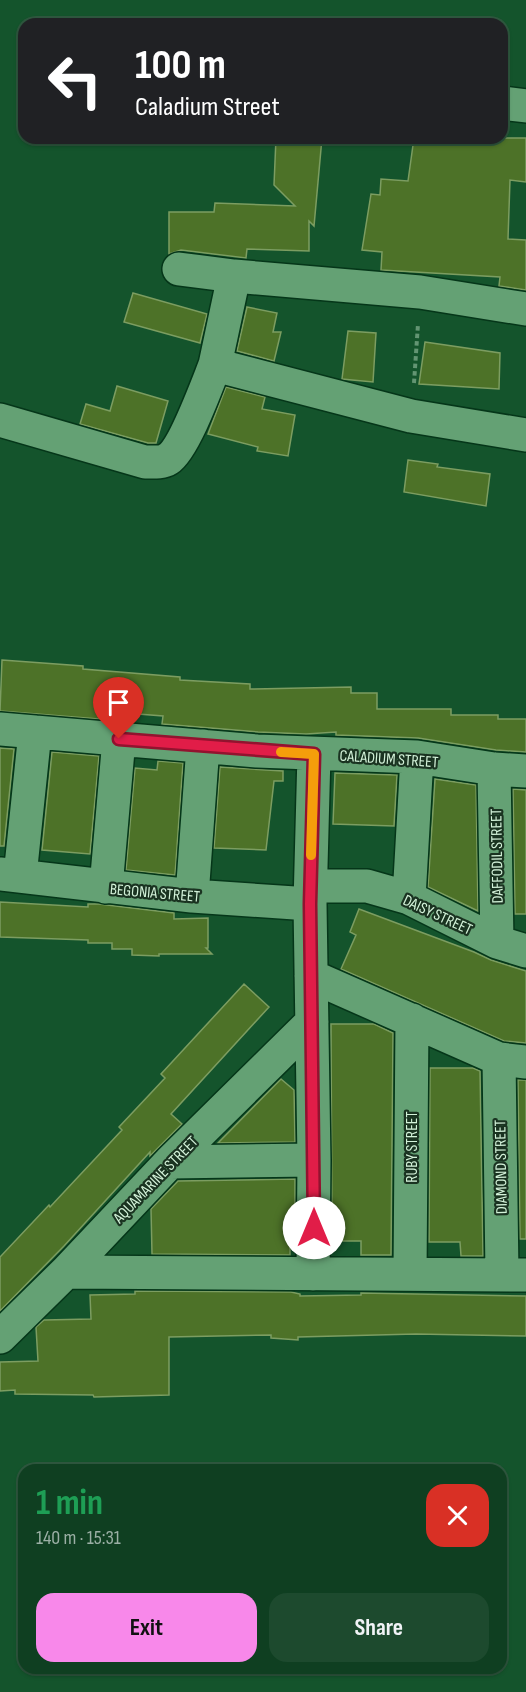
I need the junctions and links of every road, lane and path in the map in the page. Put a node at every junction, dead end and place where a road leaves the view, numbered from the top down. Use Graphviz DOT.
graph roads {
  1 [pos="508,104"];
  2 [pos="526,106"];
  3 [pos="179,269"];
  4 [pos="234,276"];
  5 [pos="420,292"];
  6 [pos="526,309"];
  7 [pos="215,365"];
  8 [pos="411,416"];
  9 [pos="0,420"];
  10 [pos="526,435"];
  11 [pos="0,729"];
  12 [pos="35,732"];
  13 [pos="119,739"];
  14 [pos="203,746"];
  15 [pos="314,754"];
  16 [pos="417,757"];
  17 [pos="494,769"];
  18 [pos="526,771"];
  19 [pos="10,875"];
  20 [pos="106,887"];
  21 [pos="310,895"];
  22 [pos="192,896"];
  23 [pos="409,898"];
  24 [pos="512,947"];
  25 [pos="310,976"];
  26 [pos="412,1020"];
  27 [pos="312,1022"];
  28 [pos="512,1061"];
  29 [pos="314,1160"];
  30 [pos="170,1162"];
  31 [pos="66,1272"];
  32 [pos="314,1274"];
  33 [pos="410,1274"];
  34 [pos="514,1275"];
  35 [pos="0,1337"];
  1 -- 2 [label="street"];
  3 -- 4 [label="street"];
  4 -- 5 [label="street"];
  4 -- 7 [label="street"];
  5 -- 6 [label="street"];
  5 -- 8 [label="path"];
  7 -- 8 [label="street"];
  7 -- 9 [label="street"];
  8 -- 10 [label="street"];
  11 -- 12 [label="street, CALADIUM STREET"];
  12 -- 13 [label="street, CALADIUM STREET"];
  12 -- 19 [label="street"];
  13 -- 14 [label="street, CALADIUM STREET"];
  13 -- 20 [label="street"];
  14 -- 15 [label="street, CALADIUM STREET"];
  14 -- 22 [label="street"];
  15 -- 16 [label="street, CALADIUM STREET"];
  15 -- 21 [label="street"];
  16 -- 17 [label="street, CALADIUM STREET"];
  16 -- 23 [label="street"];
  17 -- 18 [label="street, CALADIUM STREET"];
  17 -- 24 [label="street, DAFFODIL STREET"];
  19 -- 20 [label="street, BEGONIA STREET"];
  20 -- 22 [label="street, BEGONIA STREET"];
  21 -- 22 [label="street, BEGONIA STREET"];
  21 -- 23 [label="street, DAISY STREET"];
  21 -- 25 [label="street"];
  23 -- 24 [label="street, DAISY STREET"];
  25 -- 26 [label="street"];
  25 -- 27 [label="street"];
  26 -- 28 [label="street"];
  26 -- 33 [label="street, RUBY STREET"];
  27 -- 29 [label="street"];
  27 -- 30 [label="street, AQUAMARINE STREET"];
  28 -- 34 [label="street, DIAMOND STREET"];
  29 -- 30 [label="street"];
  29 -- 32 [label="street"];
  30 -- 31 [label="street, AQUAMARINE STREET"];
  31 -- 32 [label="street"];
  31 -- 35 [label="street, AQUAMARINE STREET"];
  32 -- 33 [label="street"];
  33 -- 34 [label="street"];
}
